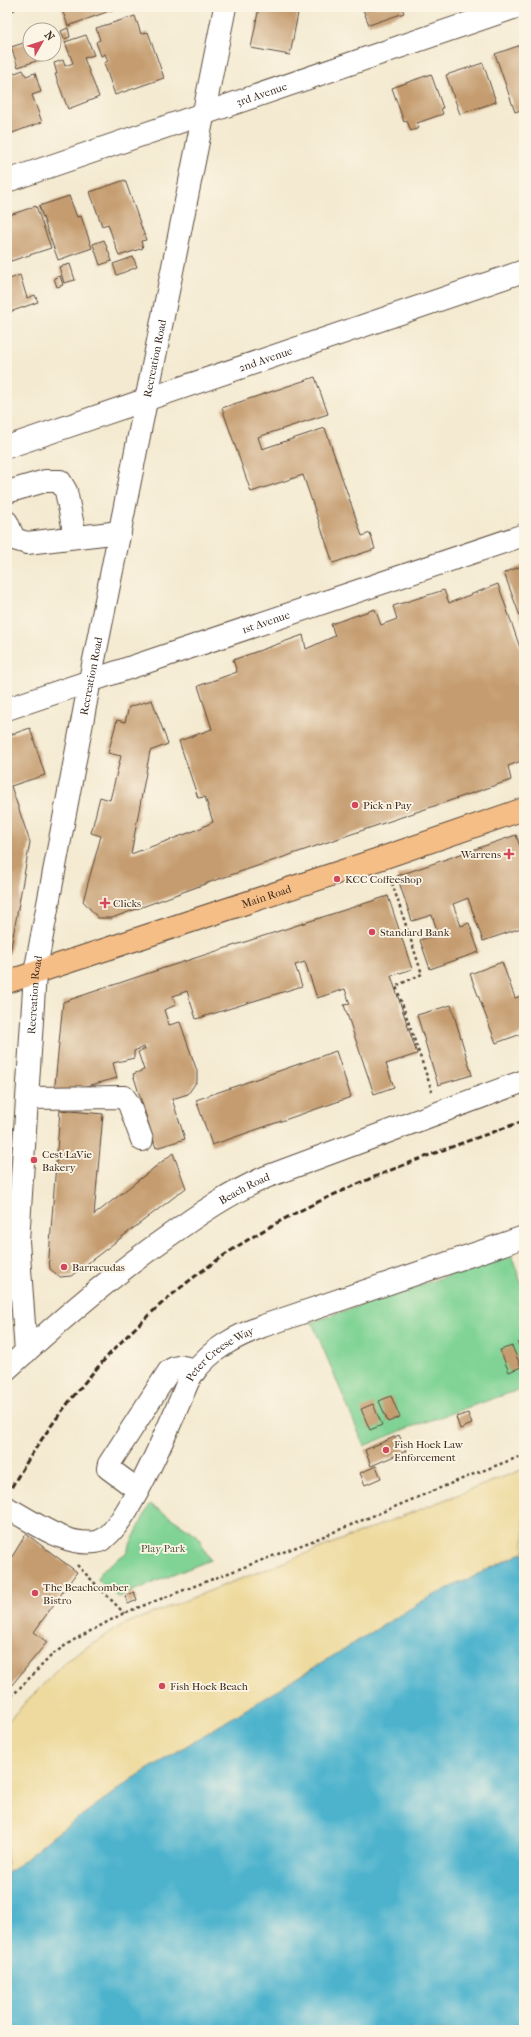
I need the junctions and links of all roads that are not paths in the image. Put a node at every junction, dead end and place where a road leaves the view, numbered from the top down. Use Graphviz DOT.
graph roads {
  1 [pos="225,7"];
  2 [pos="516,7"];
  3 [pos="204,114"];
  4 [pos="7,181"];
  5 [pos="524,270"];
  6 [pos="147,398"];
  7 [pos="7,447"];
  8 [pos="7,492"];
  9 [pos="7,522"];
  10 [pos="120,532"];
  11 [pos="524,535"];
  12 [pos="76,536"];
  13 [pos="90,680"];
  14 [pos="7,709"];
  15 [pos="524,809"];
  16 [pos="35,973"];
  17 [pos="7,982"];
  18 [pos="524,1081"];
  19 [pos="28,1098"];
  20 [pos="142,1140"];
  21 [pos="524,1237"];
  22 [pos="13,1240"];
  23 [pos="26,1352"];
  24 [pos="7,1369"];
  25 [pos="195,1371"];
  26 [pos="138,1490"];
  27 [pos="7,1508"];
  1 -- 3 [label="street, Recreation Road"];
  2 -- 3 [label="street, 3rd Avenue"];
  3 -- 4 [label="street, 3rd Avenue"];
  3 -- 6 [label="street, Recreation Road"];
  5 -- 6 [label="street, 2nd Avenue"];
  6 -- 7 [label="street, 2nd Avenue"];
  6 -- 10 [label="street, Recreation Road"];
  8 -- 12 [label="street"];
  9 -- 12 [label="street"];
  10 -- 12 [label="street"];
  10 -- 13 [label="street, Recreation Road"];
  11 -- 13 [label="street, 1st Avenue"];
  13 -- 14 [label="street, 1st Avenue"];
  13 -- 16 [label="street, Recreation Road"];
  15 -- 16 [label="main road, Main Road"];
  16 -- 17 [label="main road, Main Road"];
  16 -- 19 [label="street, Recreation Road"];
  18 -- 23 [label="street, Beach Road"];
  19 -- 20 [label="street"];
  19 -- 22 [label="street, Recreation Road"];
  21 -- 25 [label="street, Peter Creese Way"];
  22 -- 23 [label="street, Recreation Road"];
  23 -- 24 [label="street, Beach Road"];
  25 -- 26 [label="street, Peter Creese Way"];
  25 -- 26 [label="street"];
  26 -- 27 [label="street, Peter Creese Way"];
}
